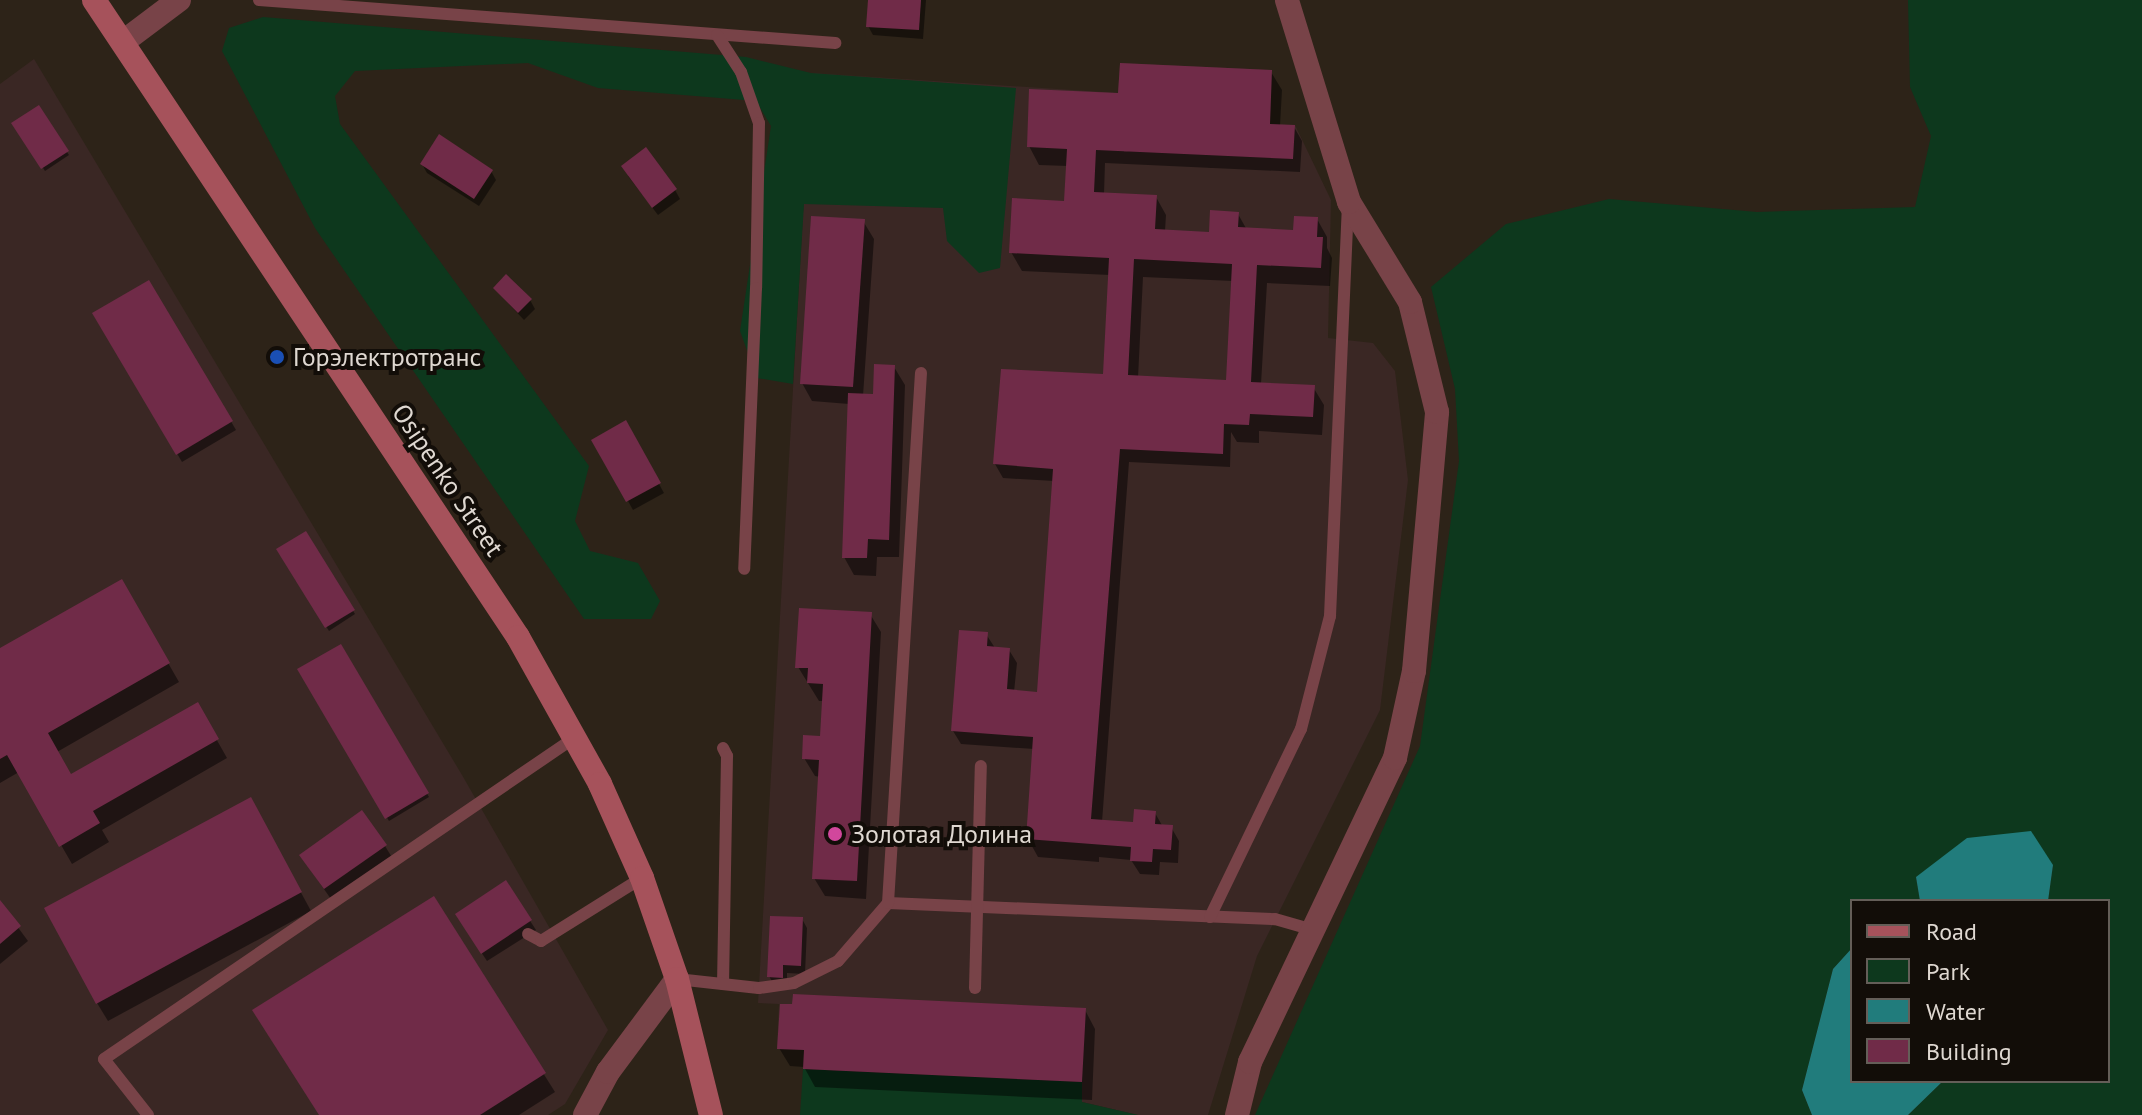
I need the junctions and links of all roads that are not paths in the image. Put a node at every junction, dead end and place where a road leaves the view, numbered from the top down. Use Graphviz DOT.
graph roads {
  1 [pos="94,0"];
  2 [pos="179,0"];
  3 [pos="259,0"];
  4 [pos="1287,0"];
  5 [pos="717,35"];
  6 [pos="123,42"];
  7 [pos="835,43"];
  8 [pos="1349,202"];
  9 [pos="921,373"];
  10 [pos="744,569"];
  11 [pos="574,738"];
  12 [pos="723,748"];
  13 [pos="981,766"];
  14 [pos="642,878"];
  15 [pos="888,903"];
  16 [pos="977,907"];
  17 [pos="1210,917"];
  18 [pos="1313,930"];
  19 [pos="528,934"];
  20 [pos="677,979"];
  21 [pos="723,984"];
  22 [pos="975,988"];
  23 [pos="148,1115"];
  24 [pos="585,1115"];
  25 [pos="711,1115"];
  26 [pos="1237,1115"];
  1 -- 6 [label="main road, Osipenko Street"];
  2 -- 6 [label="street"];
  3 -- 5 [label="lane"];
  4 -- 8 [label="street"];
  5 -- 7 [label="lane"];
  5 -- 10 [label="lane"];
  6 -- 11 [label="main road, Osipenko Street"];
  8 -- 17 [label="lane"];
  8 -- 18 [label="street"];
  9 -- 15 [label="lane"];
  11 -- 14 [label="main road, Osipenko Street"];
  11 -- 23 [label="lane"];
  12 -- 21 [label="lane"];
  13 -- 16 [label="lane"];
  14 -- 19 [label="lane"];
  14 -- 20 [label="main road, Osipenko Street"];
  15 -- 16 [label="lane"];
  15 -- 21 [label="lane"];
  16 -- 17 [label="lane"];
  16 -- 22 [label="lane"];
  17 -- 18 [label="lane"];
  18 -- 26 [label="street"];
  20 -- 21 [label="lane"];
  20 -- 24 [label="street"];
  20 -- 25 [label="main road, Osipenko Street"];
}
